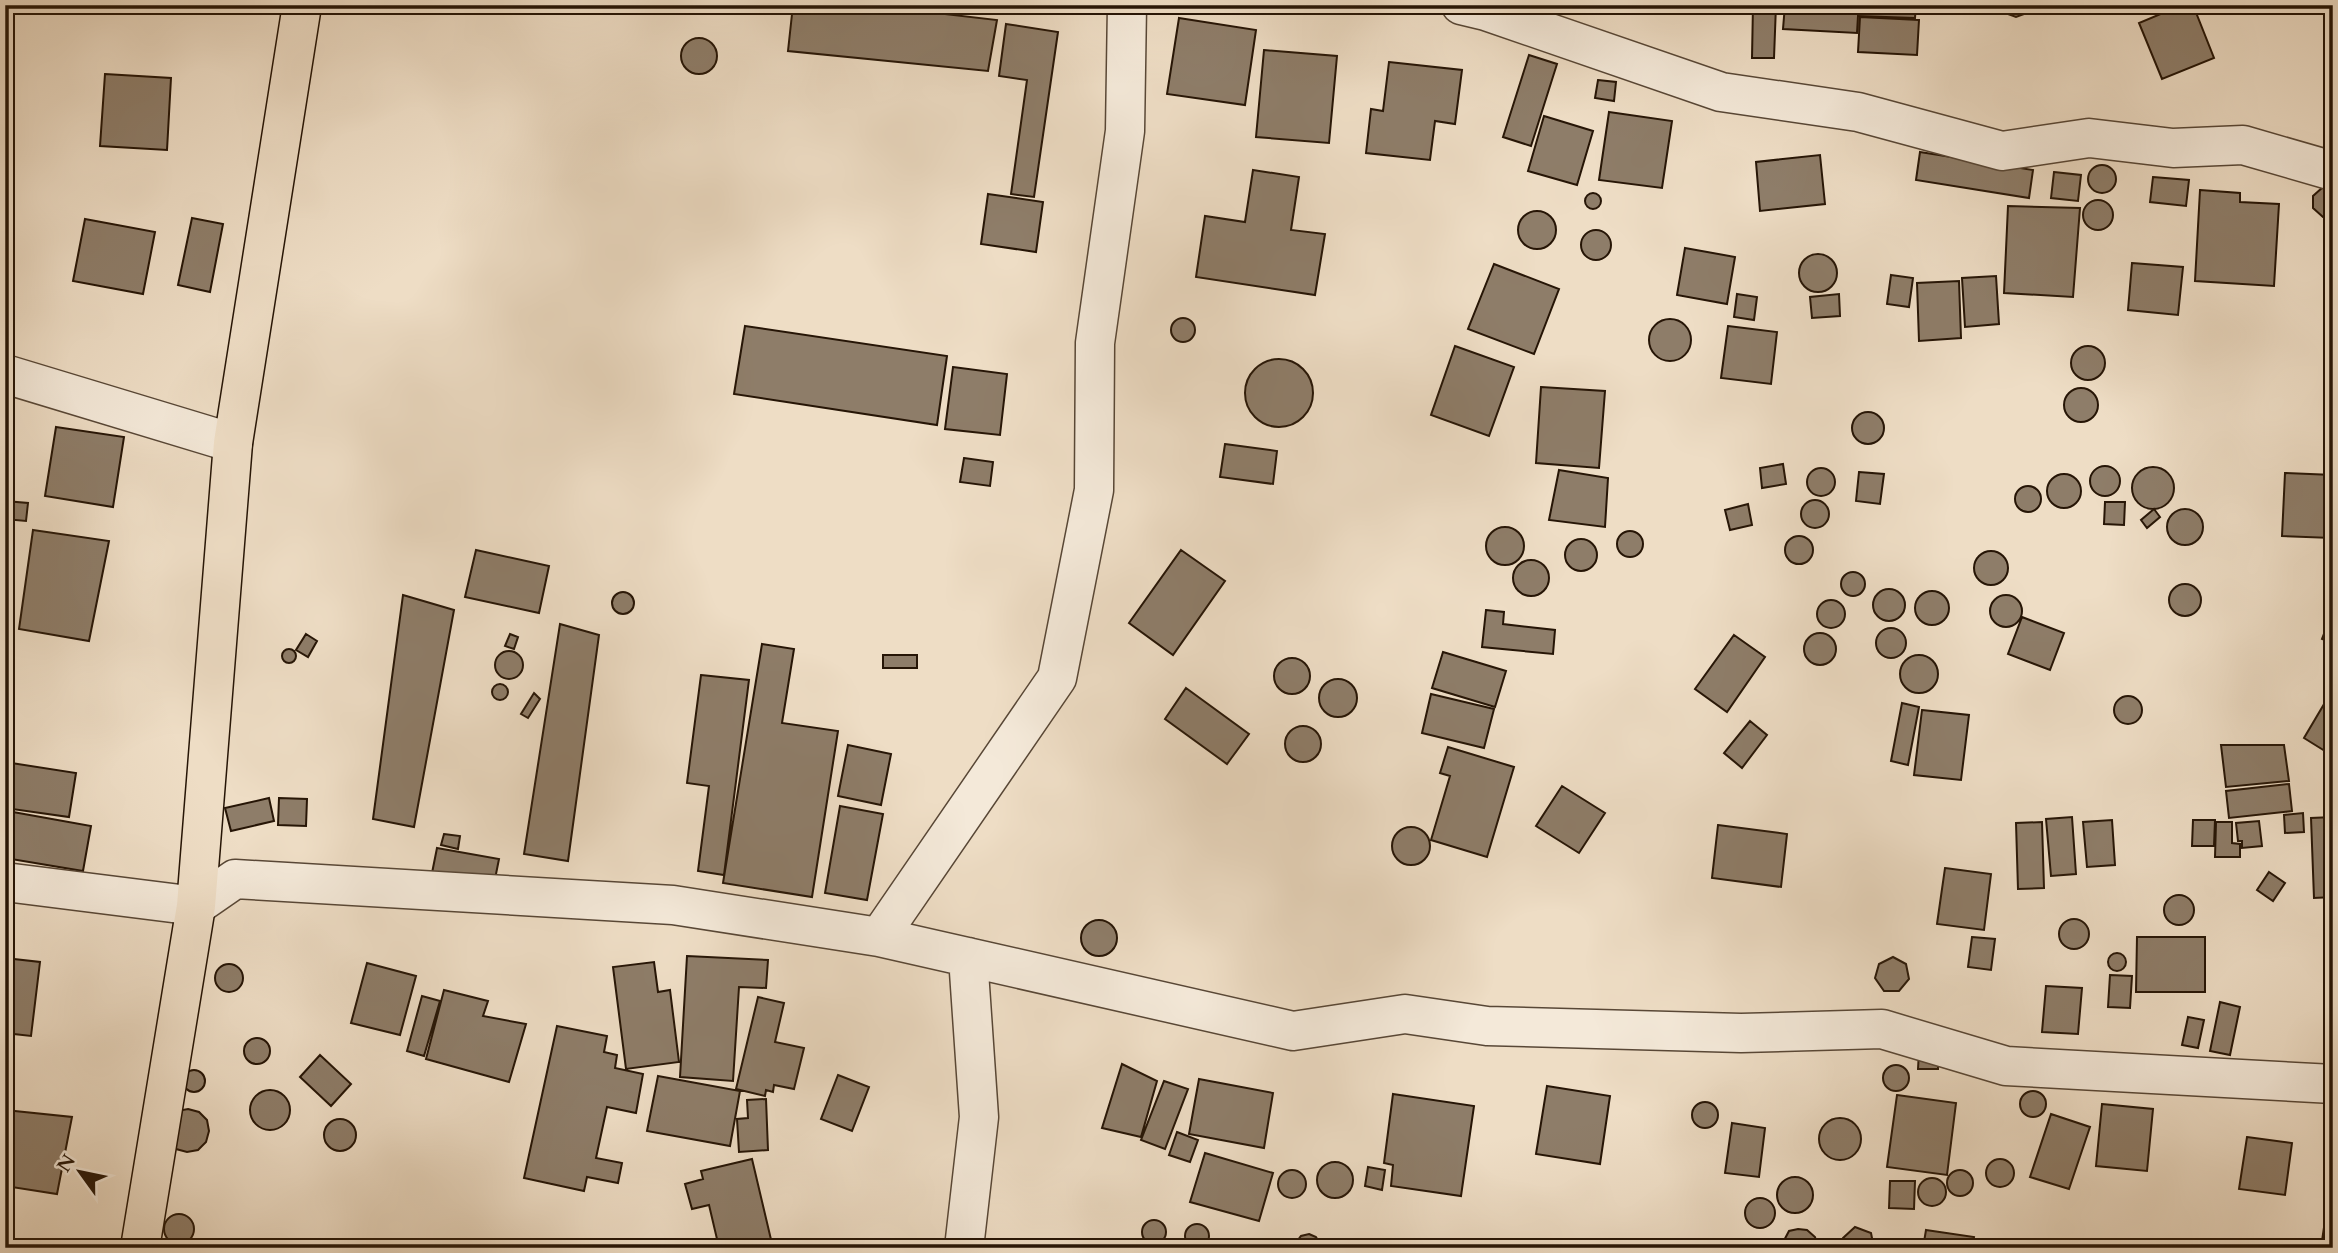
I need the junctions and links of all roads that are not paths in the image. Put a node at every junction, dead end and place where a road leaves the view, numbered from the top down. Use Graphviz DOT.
graph roads {
  1 [pos="302,5"];
  2 [pos="1127,5"];
  3 [pos="1461,5"];
  4 [pos="2333,171"];
  5 [pos="5,374"];
  6 [pos="233,443"];
  7 [pos="5,882"];
  8 [pos="196,906"];
  9 [pos="879,937"];
  10 [pos="968,957"];
  11 [pos="2333,1084"];
  12 [pos="140,1248"];
  13 [pos="964,1248"];
  1 -- 6 [label="main road"];
  2 -- 9 [label="street"];
  3 -- 4 [label="street"];
  5 -- 6 [label="street"];
  6 -- 8 [label="main road"];
  7 -- 8 [label="street"];
  8 -- 9 [label="street"];
  8 -- 12 [label="main road"];
  9 -- 10 [label="street"];
  10 -- 11 [label="street"];
  10 -- 13 [label="street"];
}
